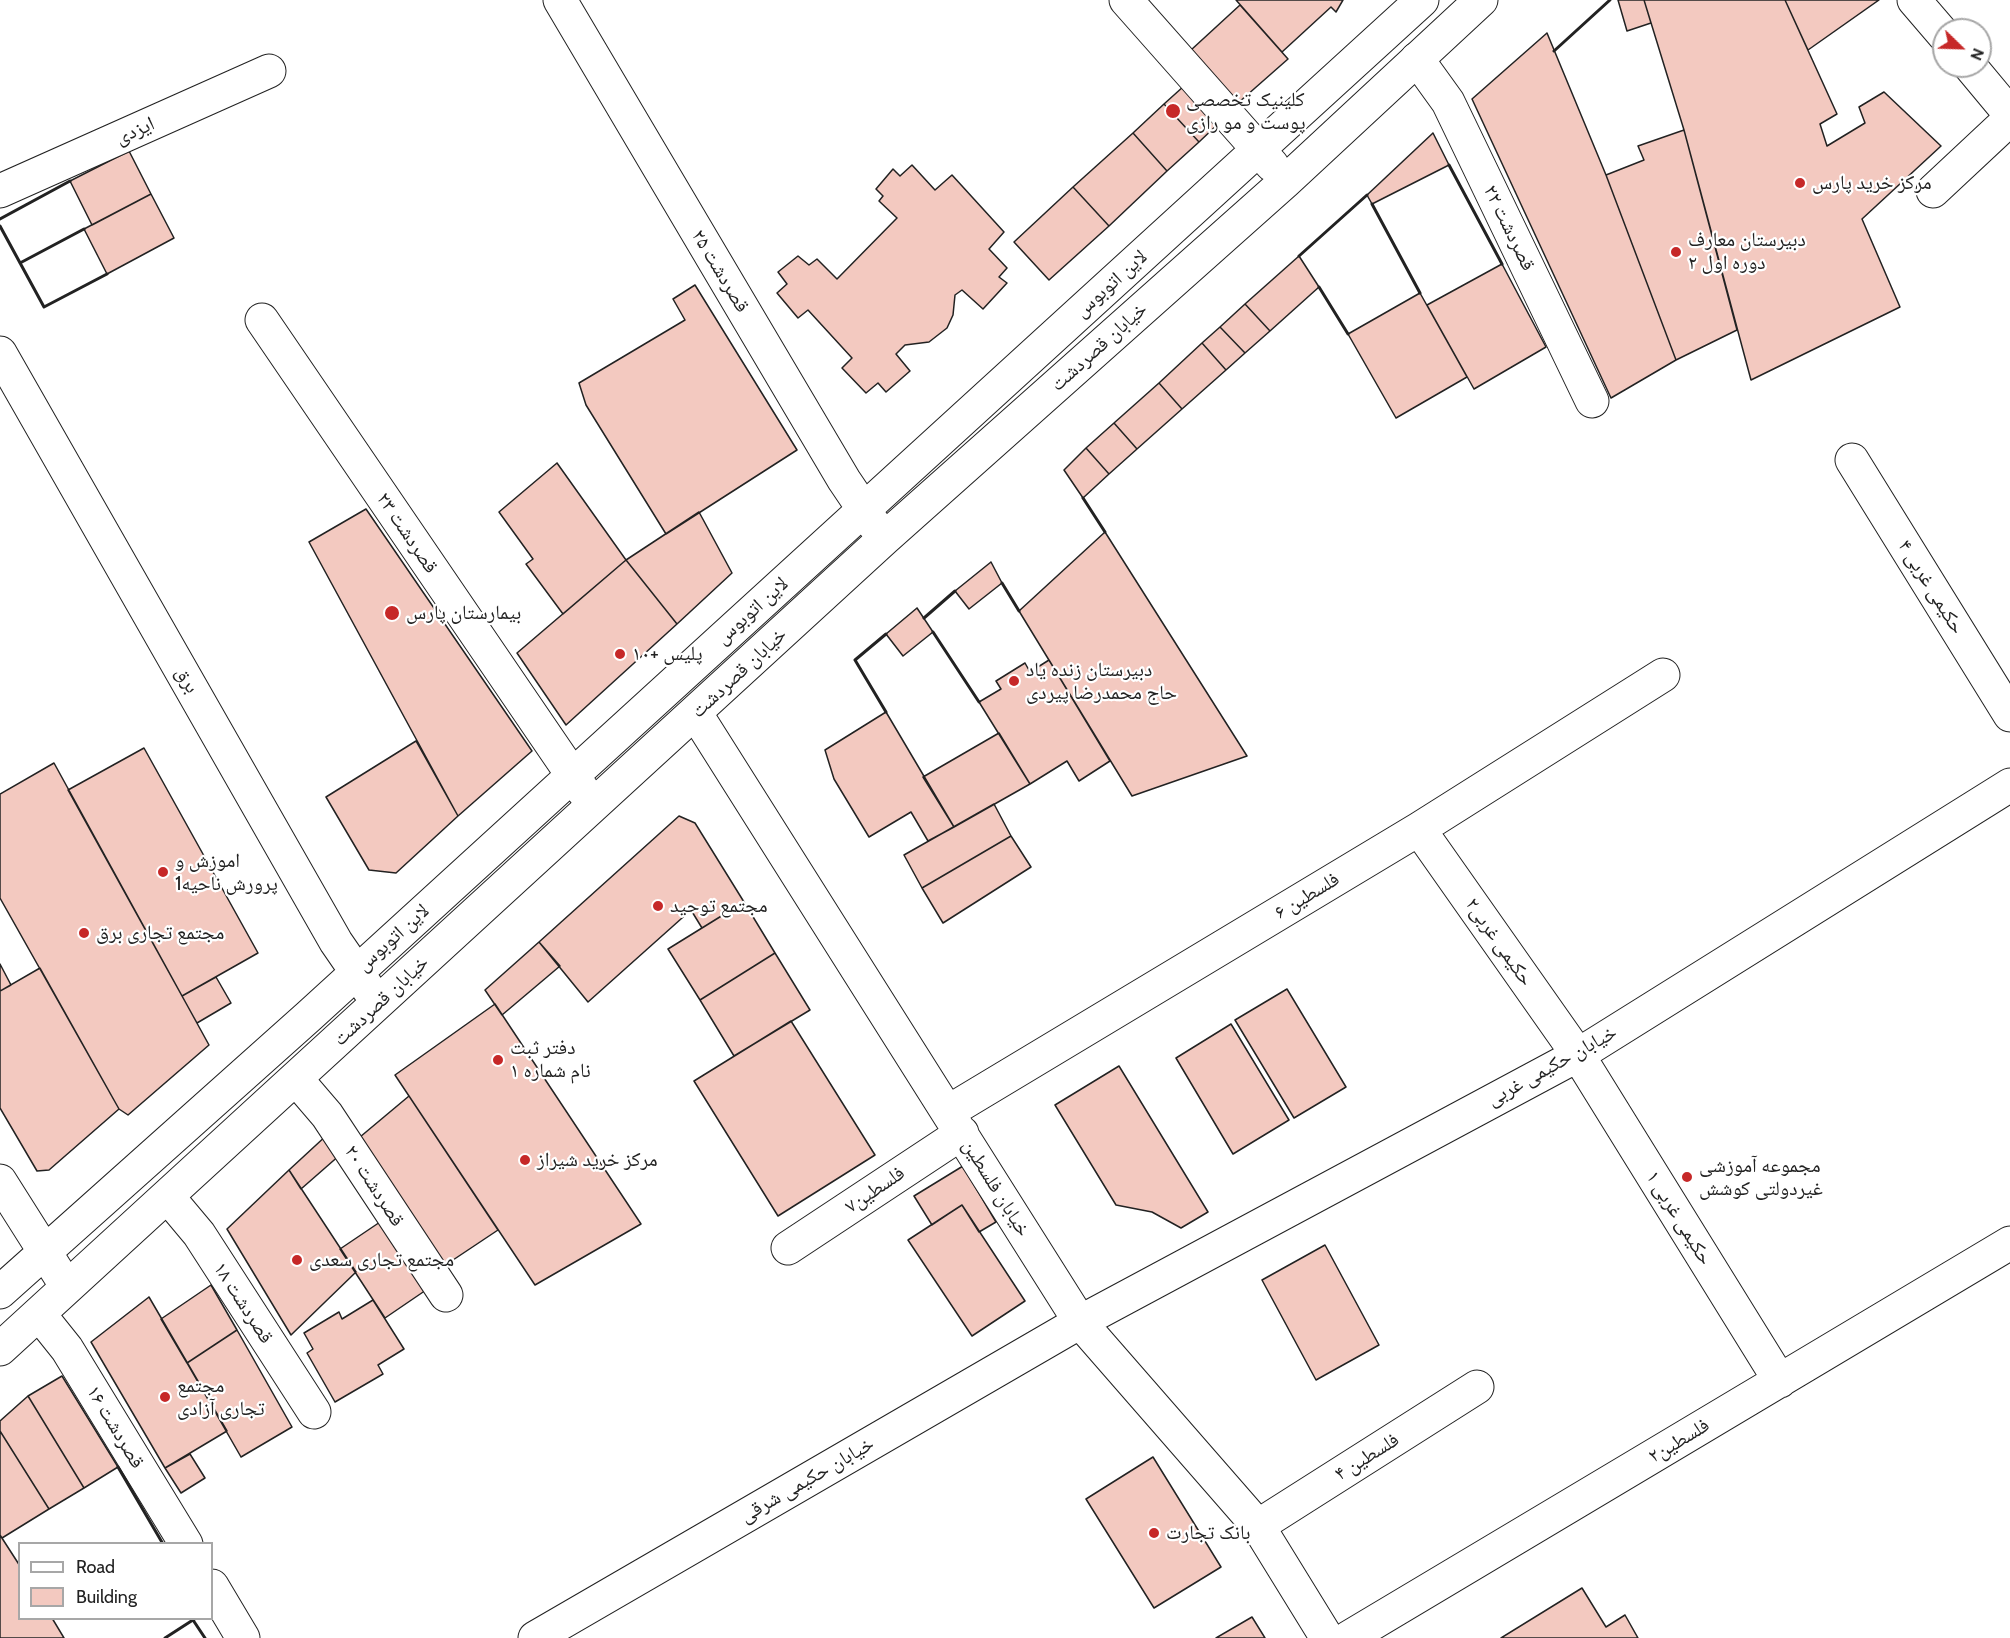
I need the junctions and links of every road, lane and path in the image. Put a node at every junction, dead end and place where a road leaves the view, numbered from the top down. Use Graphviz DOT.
graph roads {
  1 [pos="560,0"];
  2 [pos="1126,0"];
  3 [pos="1422,0"];
  4 [pos="1914,0"];
  5 [pos="1460,7"];
  6 [pos="1932,21"];
  7 [pos="1418,59"];
  8 [pos="269,71"];
  9 [pos="1980,78"];
  10 [pos="2010,114"];
  11 [pos="2010,119"];
  12 [pos="1258,150"];
  13 [pos="1286,181"];
  14 [pos="0,191"];
  15 [pos="1933,191"];
  16 [pos="262,320"];
  17 [pos="0,353"];
  18 [pos="1592,402"];
  19 [pos="1852,460"];
  20 [pos="862,510"];
  21 [pos="885,538"];
  22 [pos="1663,675"];
  23 [pos="696,714"];
  24 [pos="2010,715"];
  25 [pos="572,775"];
  26 [pos="2010,785"];
  27 [pos="594,805"];
  28 [pos="1419,829"];
  29 [pos="355,972"];
  30 [pos="379,1003"];
  31 [pos="1578,1055"];
  32 [pos="297,1080"];
  33 [pos="955,1122"];
  34 [pos="0,1181"];
  35 [pos="168,1197"];
  36 [pos="2010,1243"];
  37 [pos="788,1248"];
  38 [pos="44,1251"];
  39 [pos="67,1287"];
  40 [pos="0,1292"];
  41 [pos="446,1296"];
  42 [pos="39,1314"];
  43 [pos="1080,1322"];
  44 [pos="0,1349"];
  45 [pos="1780,1381"];
  46 [pos="1477,1387"];
  47 [pos="314,1412"];
  48 [pos="1258,1526"];
  49 [pos="185,1542"];
  50 [pos="213,1588"];
  51 [pos="243,1638"];
  52 [pos="535,1638"];
  53 [pos="1327,1638"];
  54 [pos="1348,1638"];
  1 -- 20 [label="street, قصردشت ۲۵"];
  2 -- 12 [label="street"];
  3 -- 12 [label="street, لاین اتوبوس"];
  4 -- 6 [label="street"];
  5 -- 7 [label="street, خیابان قصردشت"];
  7 -- 13 [label="street, خیابان قصردشت"];
  7 -- 18 [label="street, قصردشت ۲۲"];
  8 -- 14 [label="street, ایزدی"];
  9 -- 10 [label="street"];
  11 -- 15 [label="street"];
  12 -- 13 [label="street"];
  12 -- 20 [label="street, لاین اتوبوس"];
  13 -- 21 [label="street, خیابان قصردشت"];
  16 -- 25 [label="street, قصردشت ۲۳"];
  17 -- 29 [label="street, برق"];
  19 -- 24 [label="street, حکیمی غربی ۴"];
  20 -- 21 [label="street, قصردشت ۲۵"];
  20 -- 25 [label="street, لاین اتوبوس"];
  21 -- 23 [label="street, خیابان قصردشت"];
  22 -- 28 [label="street, فلسطین ۶"];
  23 -- 27 [label="street, خیابان قصردشت"];
  23 -- 33 [label="street, خیابان فلسطین"];
  25 -- 27 [label="street, قصردشت ۲۳"];
  25 -- 29 [label="street, لاین اتوبوس"];
  26 -- 31 [label="street, خیابان حکیمی غربی"];
  27 -- 30 [label="street, خیابان قصردشت"];
  28 -- 31 [label="street, حکیمی غربی۲"];
  28 -- 33 [label="street, فلسطین ۶"];
  29 -- 30 [label="street, برق"];
  29 -- 38 [label="street, لاین اتوبوس"];
  30 -- 32 [label="street, خیابان قصردشت"];
  31 -- 43 [label="street, خیابان حکیمی غربی"];
  31 -- 45 [label="street, حکیمی غربی ۱"];
  32 -- 35 [label="street, خیابان قصردشت"];
  32 -- 41 [label="street, قصردشت ۲۰"];
  33 -- 37 [label="street, ۷فلسطین"];
  33 -- 43 [label="street, خیابان فلسطین"];
  34 -- 38 [label="street"];
  35 -- 39 [label="street, خیابان قصردشت"];
  35 -- 47 [label="street, قصردشت ۱۸"];
  36 -- 45 [label="street, فلسطین۲"];
  38 -- 39 [label="street"];
  38 -- 40 [label="street, لاین اتوبوس"];
  39 -- 42 [label="street, خیابان قصردشت"];
  42 -- 44 [label="street, خیابان قصردشت"];
  42 -- 49 [label="street, قصردشت ۱۶"];
  43 -- 48 [label="street, خیابان فلسطین"];
  43 -- 52 [label="street, خیابان حکیمی شرقی"];
  45 -- 54 [label="street, فلسطین۲"];
  46 -- 48 [label="street, ۴ فلسطین"];
  48 -- 53 [label="street, خیابان فلسطین"];
  50 -- 51 [label="street"];
}
